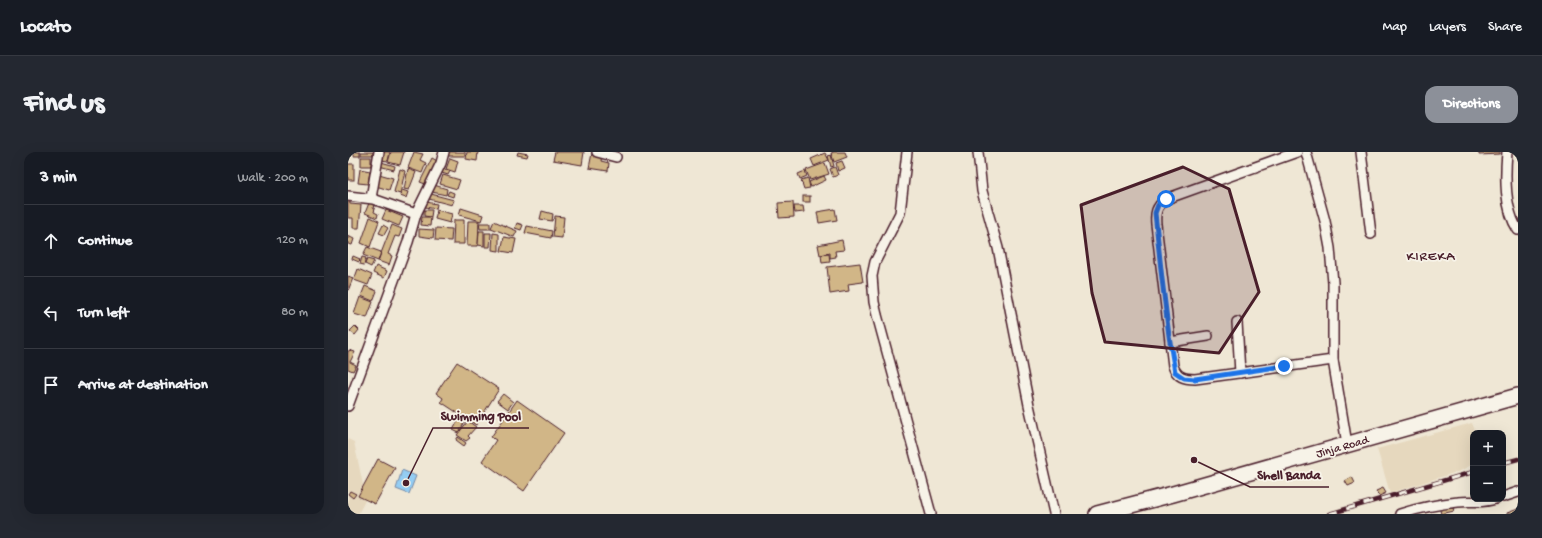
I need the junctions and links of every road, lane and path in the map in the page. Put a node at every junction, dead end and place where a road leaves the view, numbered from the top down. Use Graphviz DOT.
graph roads {
  1 [pos="379,152"];
  2 [pos="444,152"];
  3 [pos="598,152"];
  4 [pos="907,152"];
  5 [pos="978,152"];
  6 [pos="1297,152"];
  7 [pos="1306,152"];
  8 [pos="1361,152"];
  9 [pos="1507,152"];
  10 [pos="616,157"];
  11 [pos="348,196"];
  12 [pos="371,198"];
  13 [pos="416,214"];
  14 [pos="1518,230"];
  15 [pos="1371,234"];
  16 [pos="1237,322"];
  17 [pos="1208,336"];
  18 [pos="1170,342"];
  19 [pos="1333,360"];
  20 [pos="1240,372"];
  21 [pos="1518,396"];
  22 [pos="348,406"];
  23 [pos="1347,444"];
  24 [pos="1518,492"];
  25 [pos="1506,496"];
  26 [pos="1470,501"];
  27 [pos="931,514"];
  28 [pos="1054,514"];
  29 [pos="1097,514"];
  30 [pos="1400,514"];
  1 -- 12 [label="street"];
  2 -- 13 [label="street"];
  3 -- 10 [label="street"];
  4 -- 27 [label="street"];
  5 -- 28 [label="street"];
  6 -- 18 [label="street"];
  7 -- 19 [label="street"];
  8 -- 15 [label="street"];
  9 -- 14 [label="street"];
  11 -- 12 [label="street"];
  12 -- 13 [label="street"];
  13 -- 22 [label="street"];
  16 -- 20 [label="street"];
  17 -- 18 [label="street"];
  18 -- 20 [label="street"];
  19 -- 20 [label="street"];
  19 -- 23 [label="street"];
  21 -- 23 [label="highway, Jinja Road"];
  23 -- 29 [label="highway, Jinja Road"];
  24 -- 25 [label="street"];
  26 -- 30 [label="street"];
}
